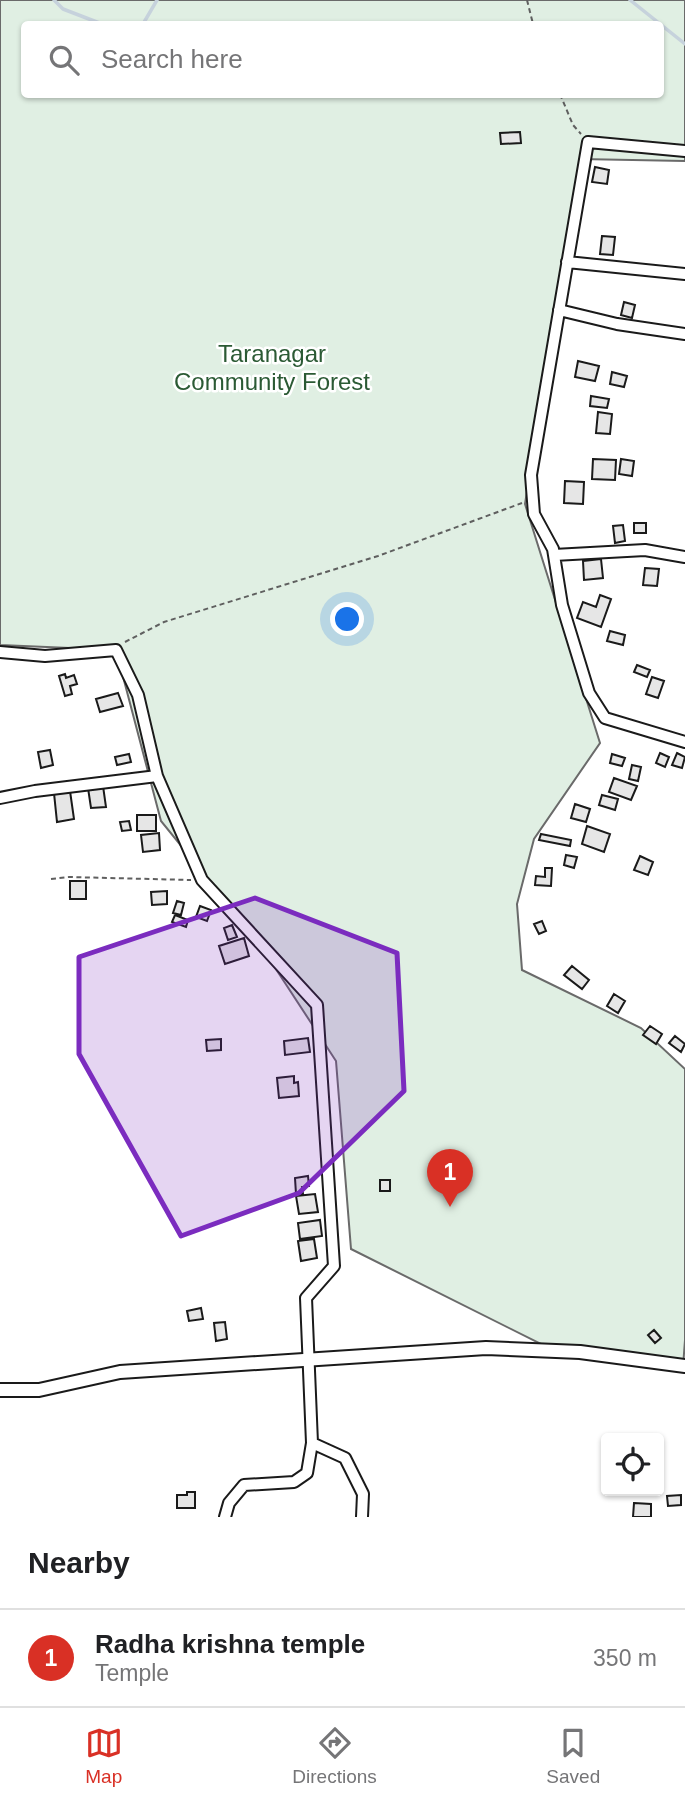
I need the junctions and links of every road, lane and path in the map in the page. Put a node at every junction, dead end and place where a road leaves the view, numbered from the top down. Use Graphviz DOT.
graph roads {
  1 [pos="527,0"];
  2 [pos="532,21"];
  3 [pos="562,98"];
  4 [pos="588,142"];
  5 [pos="685,151"];
  6 [pos="567,262"];
  7 [pos="685,274"];
  8 [pos="559,310"];
  9 [pos="685,334"];
  10 [pos="533,499"];
  11 [pos="554,555"];
  12 [pos="685,557"];
  13 [pos="116,650"];
  14 [pos="0,652"];
  15 [pos="685,742"];
  16 [pos="156,776"];
  17 [pos="0,797"];
  18 [pos="51,878"];
  19 [pos="202,880"];
  20 [pos="310,1360"];
  21 [pos="685,1366"];
  22 [pos="0,1390"];
  23 [pos="313,1443"];
  24 [pos="225,1517"];
  25 [pos="362,1517"];
  1 -- 2 [label="path"];
  3 -- 4 [label="path"];
  4 -- 5 [label="street"];
  4 -- 6 [label="street"];
  6 -- 7 [label="street"];
  6 -- 8 [label="street"];
  8 -- 9 [label="street"];
  8 -- 10 [label="street"];
  10 -- 11 [label="street"];
  10 -- 13 [label="path"];
  11 -- 12 [label="street"];
  11 -- 15 [label="street"];
  13 -- 14 [label="street"];
  13 -- 16 [label="street"];
  16 -- 17 [label="street"];
  16 -- 19 [label="street"];
  18 -- 19 [label="path"];
  19 -- 20 [label="street"];
  20 -- 21 [label="street"];
  20 -- 22 [label="street"];
  20 -- 23 [label="street"];
  23 -- 24 [label="street"];
  23 -- 25 [label="street"];
}
